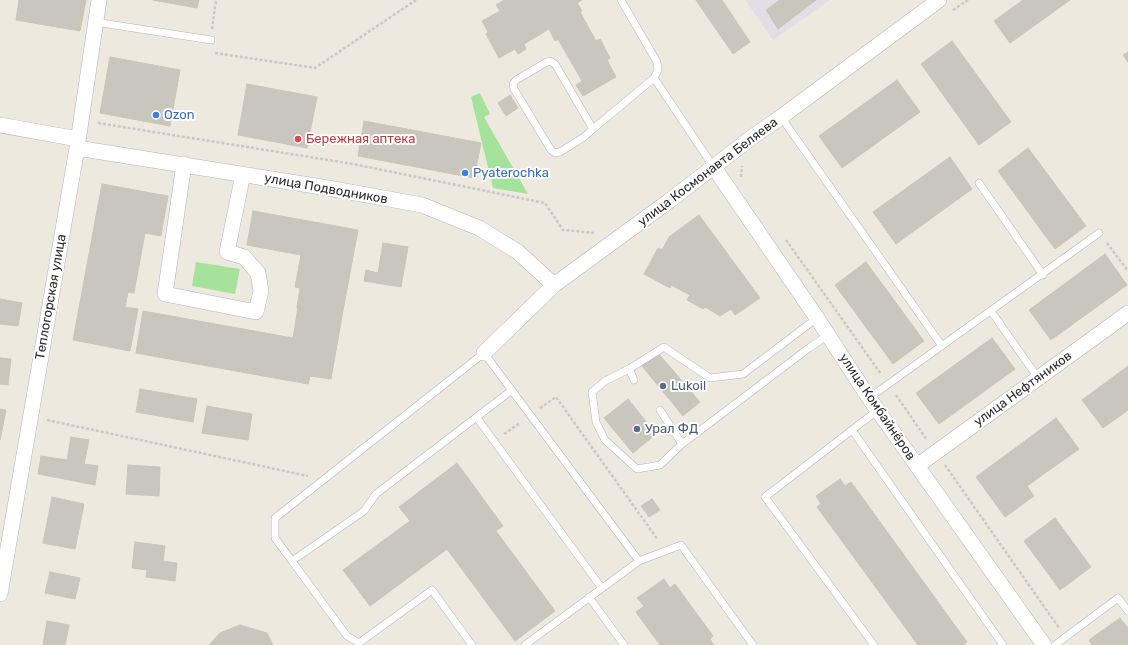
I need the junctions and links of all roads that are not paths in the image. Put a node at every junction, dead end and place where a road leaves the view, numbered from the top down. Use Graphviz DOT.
graph roads {
  1 [pos="99,0"];
  2 [pos="621,0"];
  3 [pos="939,0"];
  4 [pos="95,22"];
  5 [pos="211,40"];
  6 [pos="654,78"];
  7 [pos="781,117"];
  8 [pos="0,125"];
  9 [pos="593,129"];
  10 [pos="77,143"];
  11 [pos="184,164"];
  12 [pos="713,166"];
  13 [pos="243,174"];
  14 [pos="979,183"];
  15 [pos="1099,233"];
  16 [pos="1043,275"];
  17 [pos="554,285"];
  18 [pos="991,312"];
  19 [pos="1128,313"];
  20 [pos="817,318"];
  21 [pos="828,336"];
  22 [pos="942,346"];
  23 [pos="484,353"];
  24 [pos="629,369"];
  25 [pos="1038,378"];
  26 [pos="634,380"];
  27 [pos="512,390"];
  28 [pos="874,404"];
  29 [pos="660,410"];
  30 [pos="477,418"];
  31 [pos="852,430"];
  32 [pos="682,444"];
  33 [pos="917,466"];
  34 [pos="292,561"];
  35 [pos="639,561"];
  36 [pos="602,588"];
  37 [pos="0,594"];
  38 [pos="589,597"];
  39 [pos="1128,611"];
  40 [pos="472,645"];
  41 [pos="525,645"];
  42 [pos="624,645"];
  43 [pos="753,645"];
  44 [pos="874,645"];
  45 [pos="1003,645"];
  46 [pos="1044,645"];
  47 [pos="1054,645"];
  1 -- 4 [label="street, Теплогорская улица"];
  2 -- 6 [label="lane"];
  3 -- 7 [label="street, улица Космонавта Беляева"];
  4 -- 5 [label="lane"];
  4 -- 10 [label="street, Теплогорская улица"];
  6 -- 9 [label="lane"];
  6 -- 12 [label="lane"];
  7 -- 12 [label="street, улица Космонавта Беляева"];
  7 -- 22 [label="lane"];
  8 -- 10 [label="street, улица Подводников"];
  9 -- 9 [label="lane"];
  10 -- 11 [label="street, улица Подводников"];
  10 -- 37 [label="street, Теплогорская улица"];
  11 -- 13 [label="street, улица Подводников"];
  11 -- 13 [label="street"];
  12 -- 17 [label="street, улица Космонавта Беляева"];
  12 -- 20 [label="street, улица Комбайнёров"];
  13 -- 17 [label="street, улица Подводников"];
  14 -- 16 [label="lane"];
  15 -- 16 [label="lane"];
  16 -- 18 [label="lane"];
  17 -- 23 [label="street, улица Космонавта Беляева"];
  18 -- 22 [label="lane"];
  18 -- 25 [label="lane"];
  19 -- 25 [label="street, улица Нефтяников"];
  20 -- 21 [label="street, улица Комбайнёров"];
  20 -- 24 [label="lane"];
  21 -- 28 [label="street, улица Комбайнёров"];
  21 -- 32 [label="lane"];
  22 -- 28 [label="lane"];
  23 -- 27 [label="lane"];
  23 -- 34 [label="lane"];
  24 -- 26 [label="lane"];
  24 -- 32 [label="lane"];
  25 -- 33 [label="street, улица Нефтяников"];
  27 -- 30 [label="lane"];
  27 -- 35 [label="lane"];
  28 -- 31 [label="lane"];
  28 -- 33 [label="street, улица Комбайнёров"];
  29 -- 32 [label="lane"];
  30 -- 34 [label="lane"];
  30 -- 36 [label="lane"];
  31 -- 44 [label="lane"];
  31 -- 45 [label="lane"];
  33 -- 46 [label="street, улица Комбайнёров"];
  34 -- 40 [label="lane"];
  35 -- 36 [label="lane"];
  35 -- 43 [label="lane"];
  36 -- 38 [label="lane"];
  38 -- 41 [label="lane"];
  38 -- 42 [label="lane"];
  39 -- 47 [label="lane"];
}
